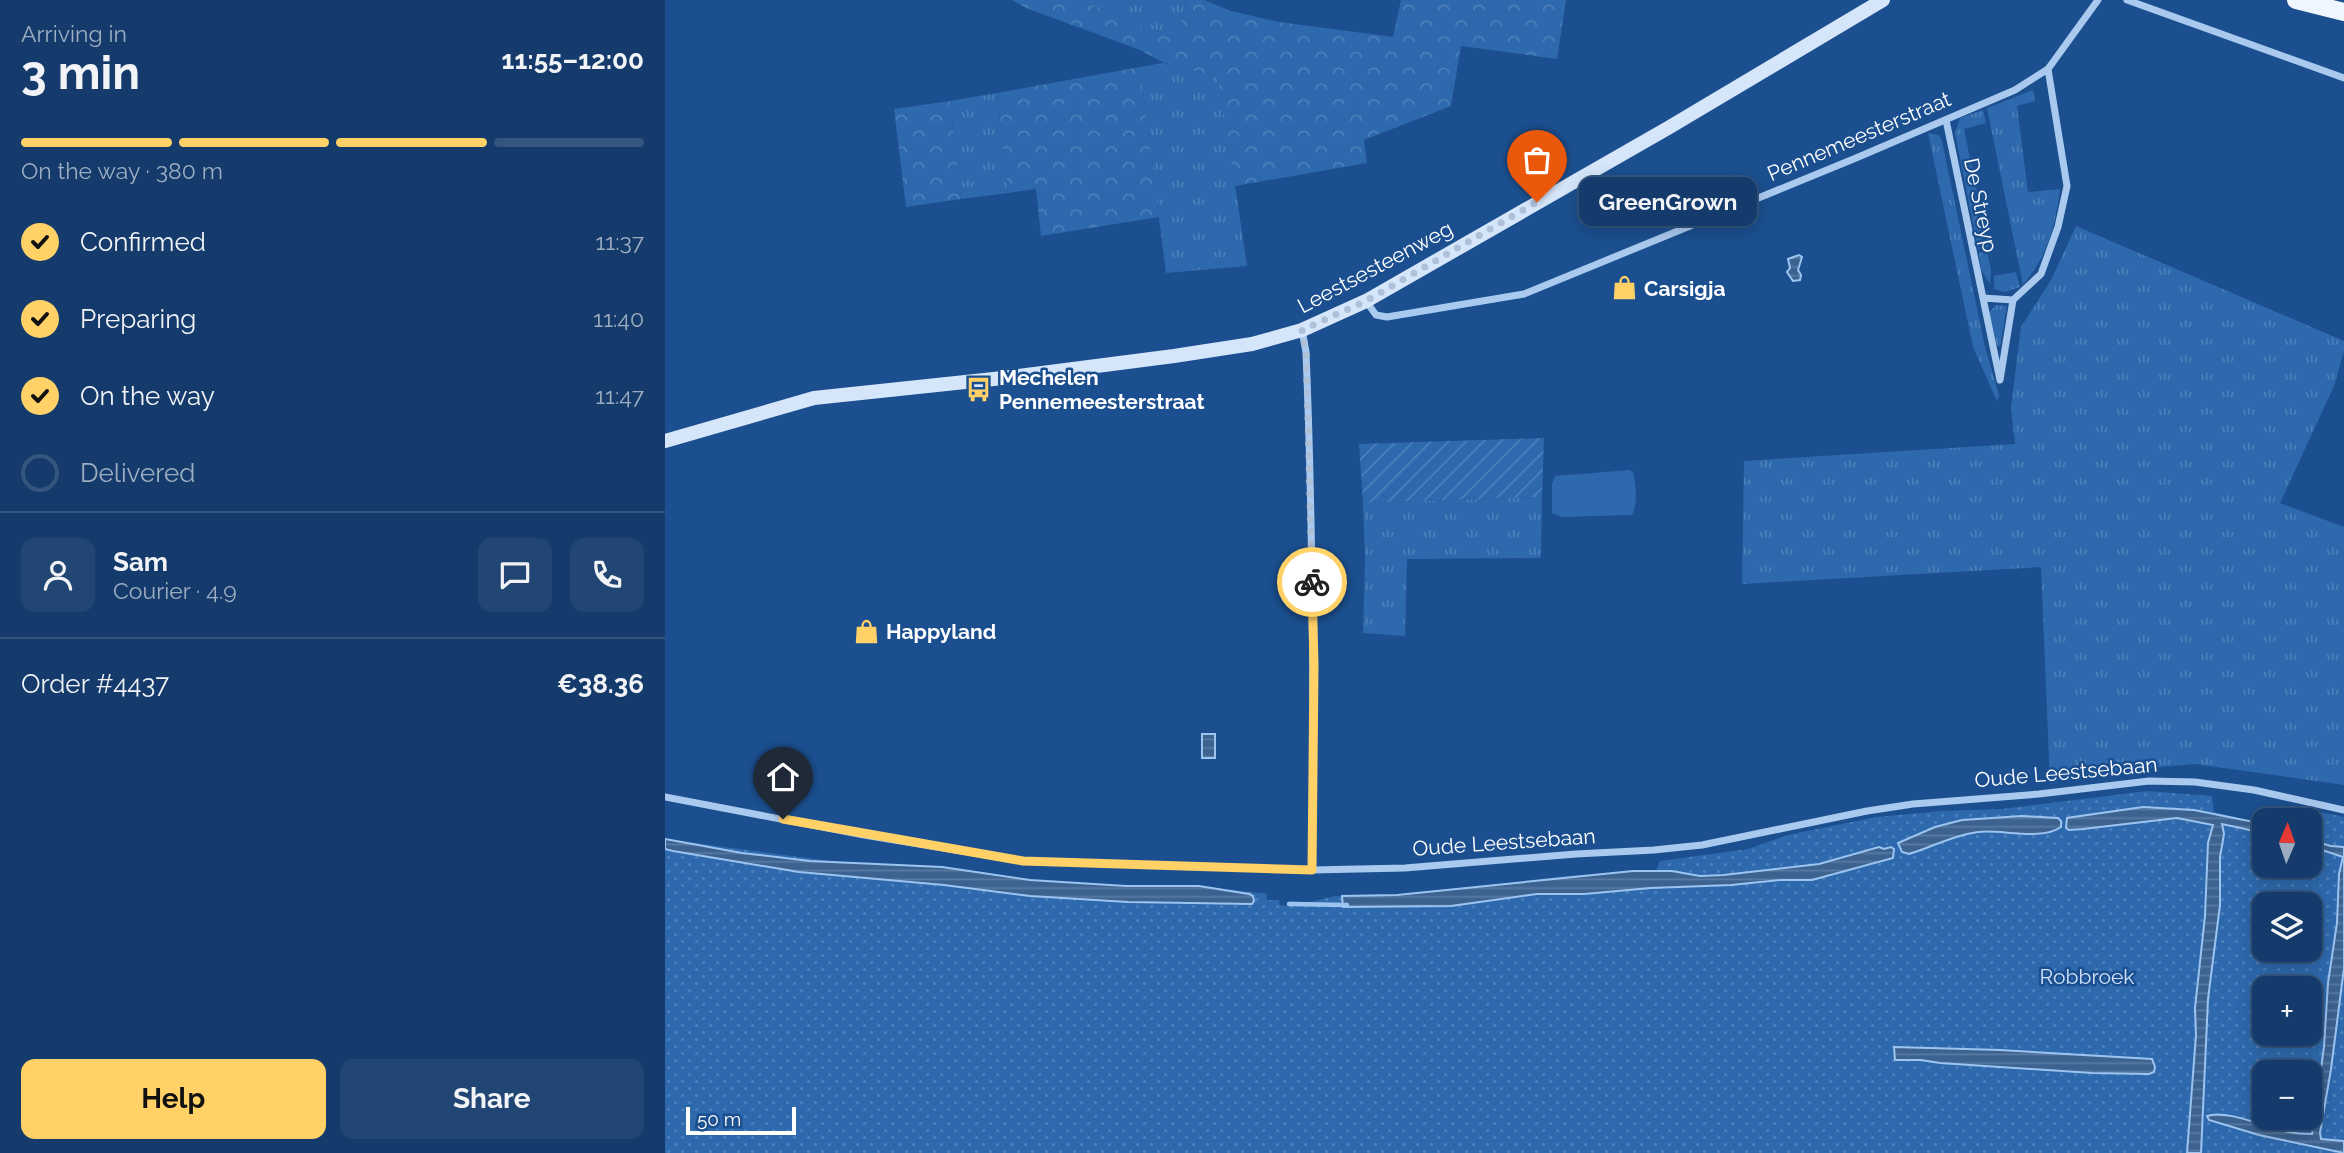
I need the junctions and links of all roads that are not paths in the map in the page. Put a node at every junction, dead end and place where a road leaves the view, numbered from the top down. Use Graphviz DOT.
graph roads {
  1 [pos="1884,0"];
  2 [pos="2098,0"];
  3 [pos="2127,0"];
  4 [pos="2295,0"];
  5 [pos="2344,12"];
  6 [pos="2048,69"];
  7 [pos="2344,78"];
  8 [pos="1946,120"];
  9 [pos="1983,298"];
  10 [pos="2013,300"];
  11 [pos="1366,301"];
  12 [pos="1302,330"];
  13 [pos="665,441"];
  14 [pos="665,797"];
  15 [pos="2344,810"];
  16 [pos="1312,870"];
  1 -- 11 [label="street, Leestsesteenweg"];
  2 -- 6 [label="street, Pennemeesterstraat"];
  3 -- 7 [label="street"];
  4 -- 5 [label="main road"];
  6 -- 8 [label="street, Pennemeesterstraat"];
  6 -- 10 [label="street"];
  8 -- 9 [label="street, De Streyp"];
  8 -- 11 [label="street, Pennemeesterstraat"];
  9 -- 10 [label="street"];
  9 -- 10 [label="street, De Streyp"];
  11 -- 12 [label="street, Leestsesteenweg"];
  12 -- 13 [label="street, Leestsesteenweg"];
  12 -- 16 [label="street"];
  14 -- 16 [label="street, Oude Leestsebaan"];
  15 -- 16 [label="street, Oude Leestsebaan"];
}
